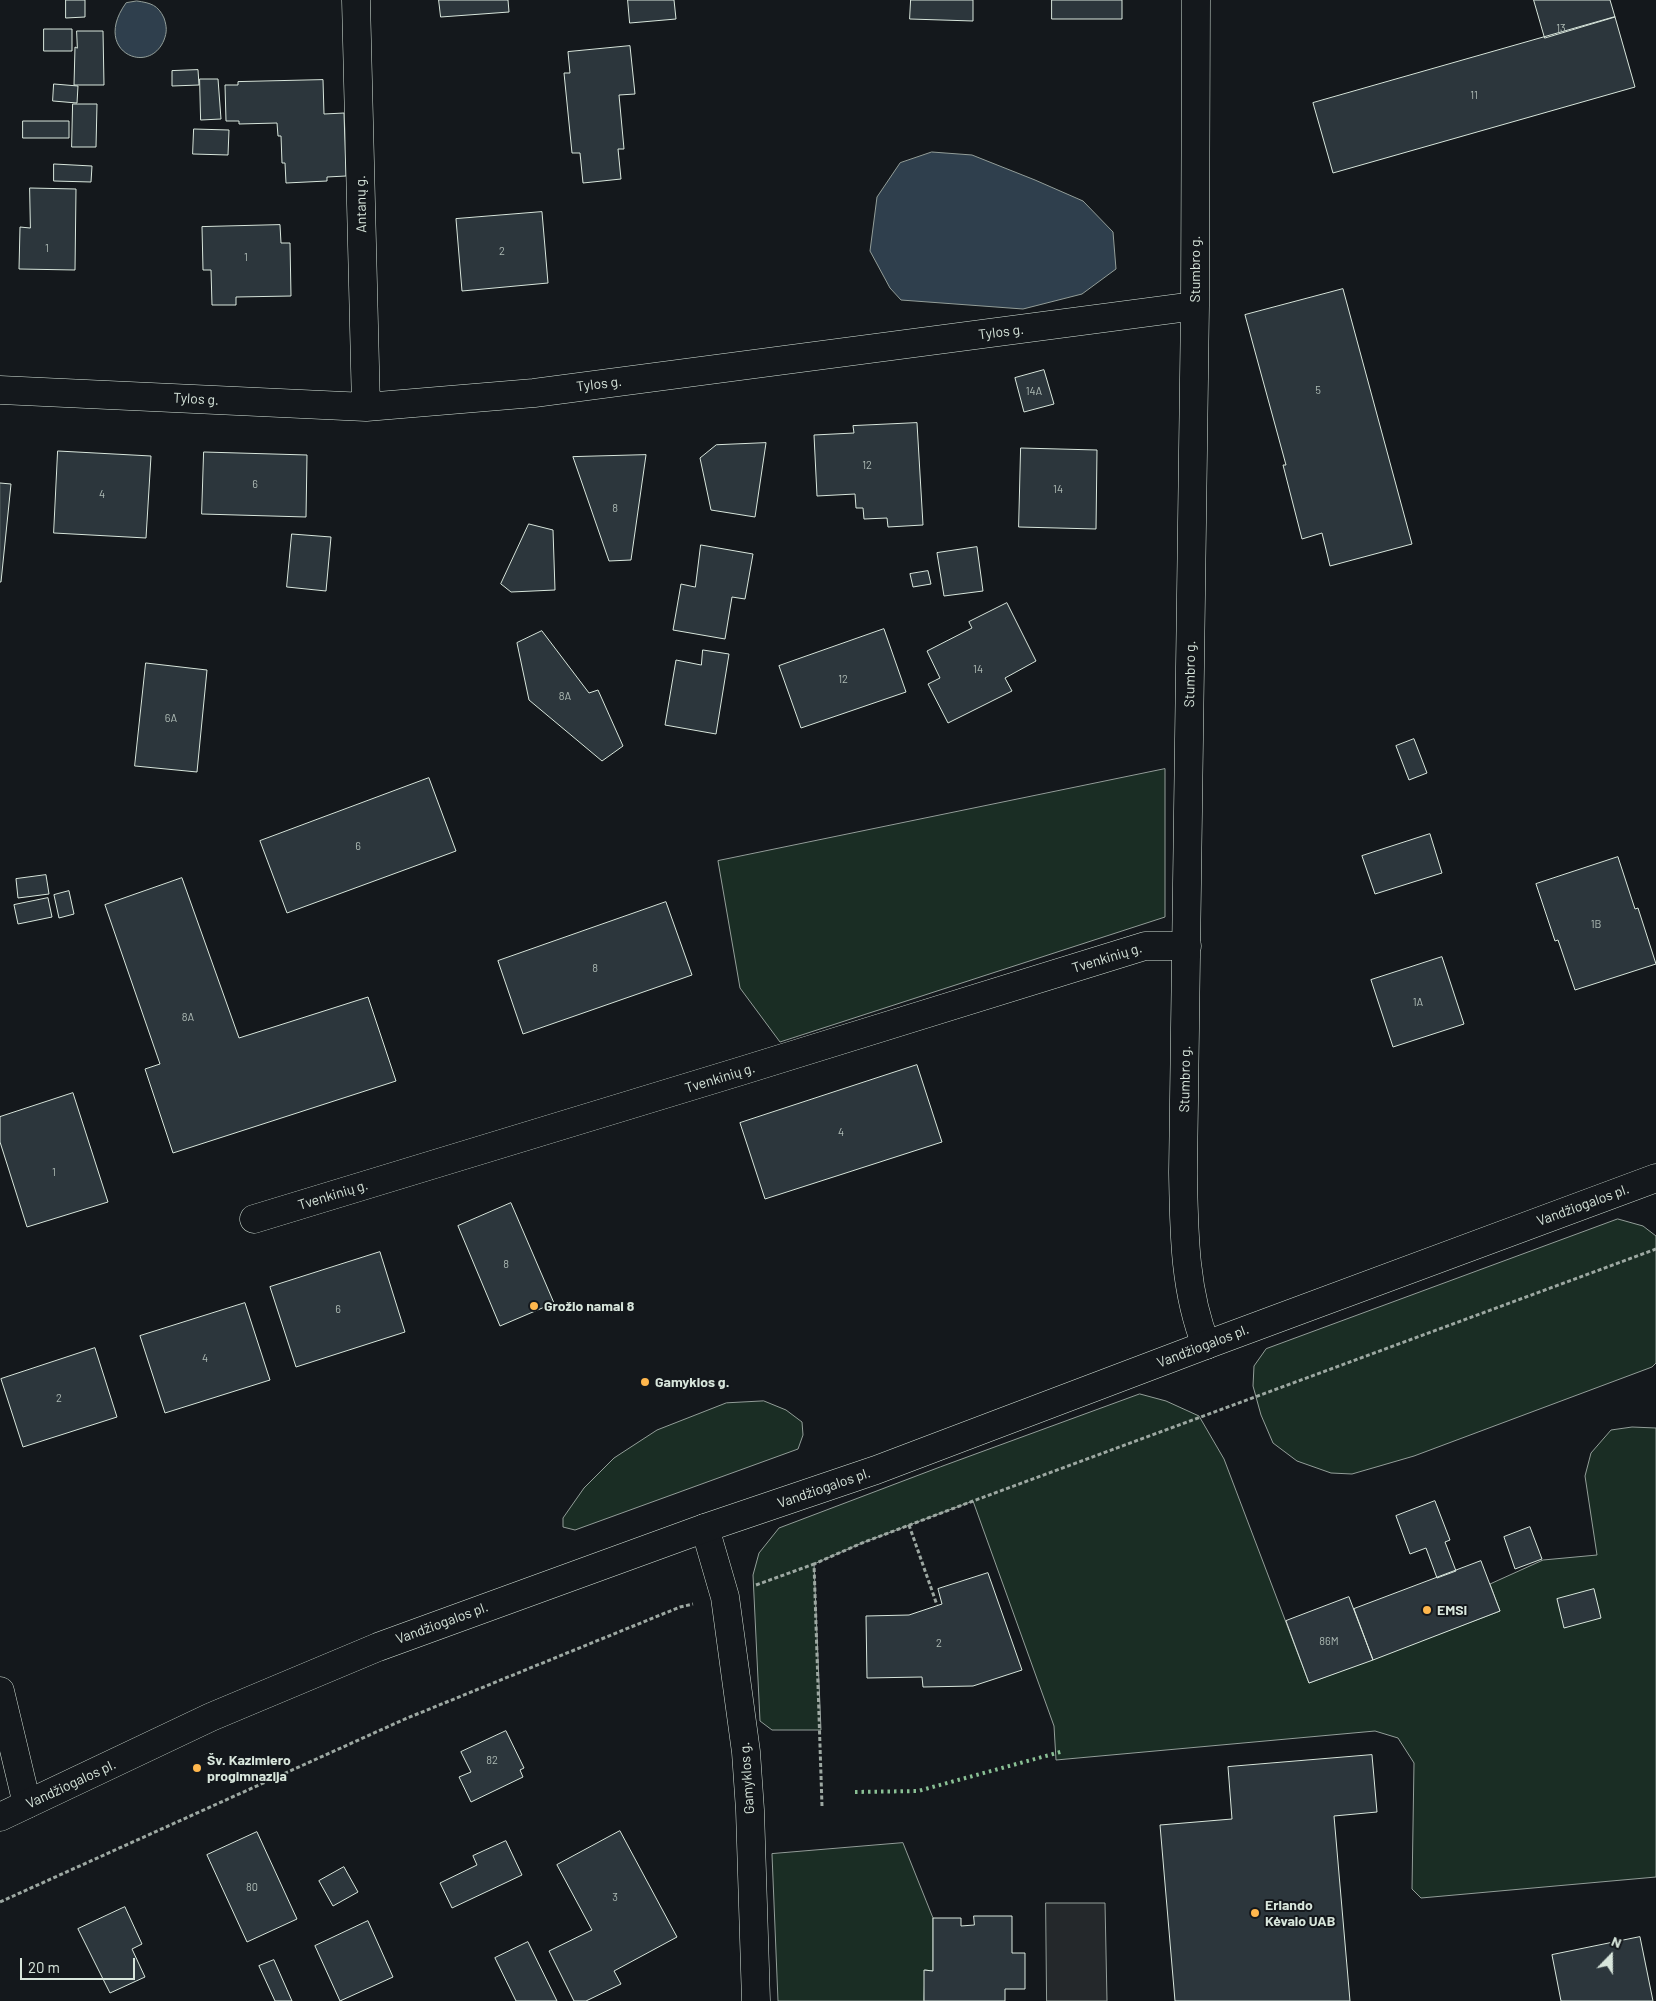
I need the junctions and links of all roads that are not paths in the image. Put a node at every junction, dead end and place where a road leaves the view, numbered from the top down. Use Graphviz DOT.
graph roads {
  1 [pos="356,0"];
  2 [pos="1196,0"];
  3 [pos="1195,306"];
  4 [pos="0,390"];
  5 [pos="366,407"];
  6 [pos="1187,946"];
  7 [pos="1656,1178"];
  8 [pos="254,1218"];
  9 [pos="1206,1344"];
  10 [pos="705,1528"];
  11 [pos="0,1691"];
  12 [pos="26,1804"];
  13 [pos="0,1817"];
  14 [pos="756,2001"];
  1 -- 5 [label="street, Antanų g."];
  2 -- 3 [label="street, Stumbro g."];
  3 -- 5 [label="street, Tylos g."];
  3 -- 6 [label="street, Stumbro g."];
  4 -- 5 [label="street, Tylos g."];
  6 -- 8 [label="street, Tvenkinių g."];
  6 -- 9 [label="street, Stumbro g."];
  7 -- 9 [label="street, Vandžiogalos pl."];
  9 -- 10 [label="street, Vandžiogalos pl."];
  10 -- 12 [label="street, Vandžiogalos pl."];
  10 -- 14 [label="street, Gamyklos g."];
  11 -- 12 [label="street"];
  12 -- 13 [label="street, Vandžiogalos pl."];
}
